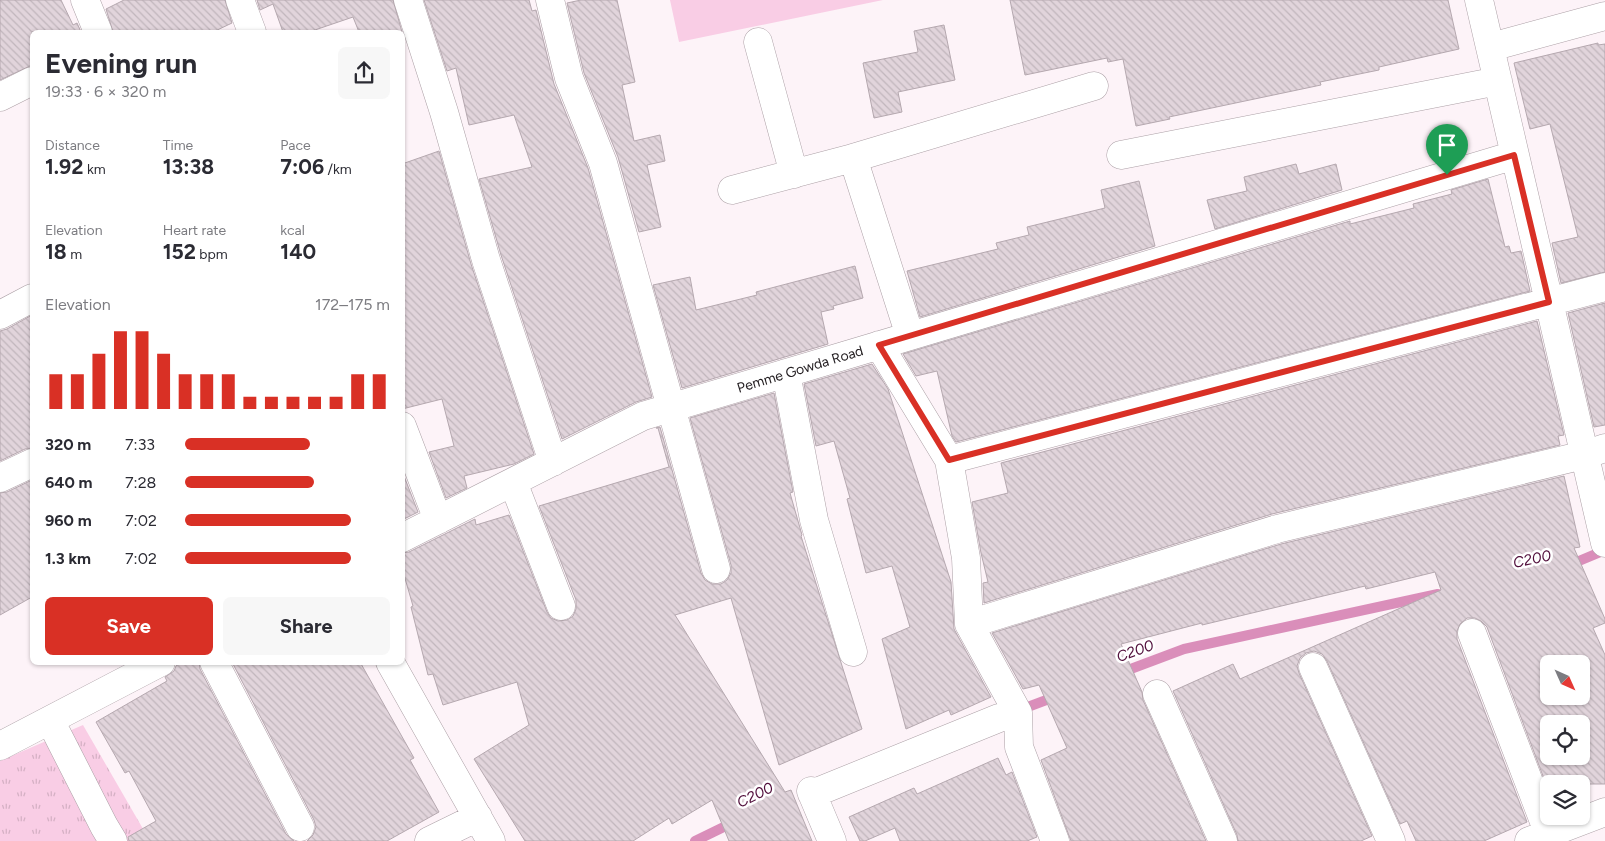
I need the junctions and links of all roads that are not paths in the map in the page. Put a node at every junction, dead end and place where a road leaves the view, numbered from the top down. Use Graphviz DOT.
graph roads {
  1 [pos="85,0"];
  2 [pos="240,0"];
  3 [pos="408,0"];
  4 [pos="550,0"];
  5 [pos="1479,0"];
  6 [pos="1605,16"];
  7 [pos="97,30"];
  8 [pos="251,30"];
  9 [pos="758,42"];
  10 [pos="1491,47"];
  11 [pos="1498,81"];
  12 [pos="30,82"];
  13 [pos="1094,86"];
  14 [pos="0,97"];
  15 [pos="1121,155"];
  16 [pos="1514,155"];
  17 [pos="853,158"];
  18 [pos="794,174"];
  19 [pos="732,190"];
  20 [pos="1605,287"];
  21 [pos="30,299"];
  22 [pos="1549,302"];
  23 [pos="0,315"];
  24 [pos="910,336"];
  25 [pos="879,345"];
  26 [pos="786,373"];
  27 [pos="672,407"];
  28 [pos="405,434"];
  29 [pos="1595,451"];
  30 [pos="949,460"];
  31 [pos="553,462"];
  32 [pos="30,464"];
  33 [pos="0,478"];
  34 [pos="512,482"];
  35 [pos="438,520"];
  36 [pos="405,536"];
  37 [pos="1604,538"];
  38 [pos="716,569"];
  39 [pos="561,606"];
  40 [pos="969,624"];
  41 [pos="1472,633"];
  42 [pos="853,652"];
  43 [pos="155,665"];
  44 [pos="216,665"];
  45 [pos="392,665"];
  46 [pos="1313,668"];
  47 [pos="1158,694"];
  48 [pos="1013,705"];
  49 [pos="50,720"];
  50 [pos="0,746"];
  51 [pos="1605,812"];
  52 [pos="478,817"];
  53 [pos="300,827"];
  54 [pos="1538,837"];
  55 [pos="114,841"];
  56 [pos="430,841"];
  57 [pos="491,841"];
  58 [pos="832,841"];
  59 [pos="1055,841"];
  60 [pos="1223,841"];
  61 [pos="1391,841"];
  1 -- 7 [label="street"];
  2 -- 8 [label="street"];
  3 -- 31 [label="street"];
  4 -- 27 [label="street"];
  5 -- 10 [label="street"];
  6 -- 10 [label="street"];
  9 -- 18 [label="street"];
  10 -- 11 [label="street"];
  11 -- 15 [label="street"];
  11 -- 16 [label="street"];
  12 -- 14 [label="street"];
  13 -- 17 [label="street"];
  16 -- 22 [label="street"];
  16 -- 24 [label="street, Pemme Gowda Road"];
  17 -- 18 [label="street"];
  17 -- 24 [label="street"];
  18 -- 19 [label="street"];
  20 -- 22 [label="street"];
  21 -- 23 [label="street"];
  22 -- 29 [label="street"];
  22 -- 30 [label="street"];
  24 -- 25 [label="street, Pemme Gowda Road"];
  25 -- 26 [label="street, Pemme Gowda Road"];
  25 -- 30 [label="street"];
  26 -- 27 [label="street, Pemme Gowda Road"];
  26 -- 42 [label="street"];
  27 -- 31 [label="street, Pemme Gowda Road"];
  27 -- 38 [label="street"];
  28 -- 35 [label="street"];
  29 -- 37 [label="street"];
  29 -- 40 [label="street"];
  30 -- 40 [label="street"];
  31 -- 34 [label="street, Pemme Gowda Road"];
  32 -- 33 [label="street"];
  34 -- 35 [label="street, Pemme Gowda Road"];
  34 -- 39 [label="street"];
  35 -- 36 [label="street, Pemme Gowda Road"];
  40 -- 48 [label="street"];
  41 -- 54 [label="street"];
  43 -- 49 [label="street"];
  44 -- 53 [label="street"];
  45 -- 52 [label="street"];
  46 -- 61 [label="street"];
  47 -- 60 [label="street"];
  48 -- 58 [label="street"];
  48 -- 59 [label="street"];
  49 -- 50 [label="street"];
  49 -- 55 [label="street"];
  51 -- 54 [label="street"];
  52 -- 56 [label="street"];
  52 -- 57 [label="street"];
}
